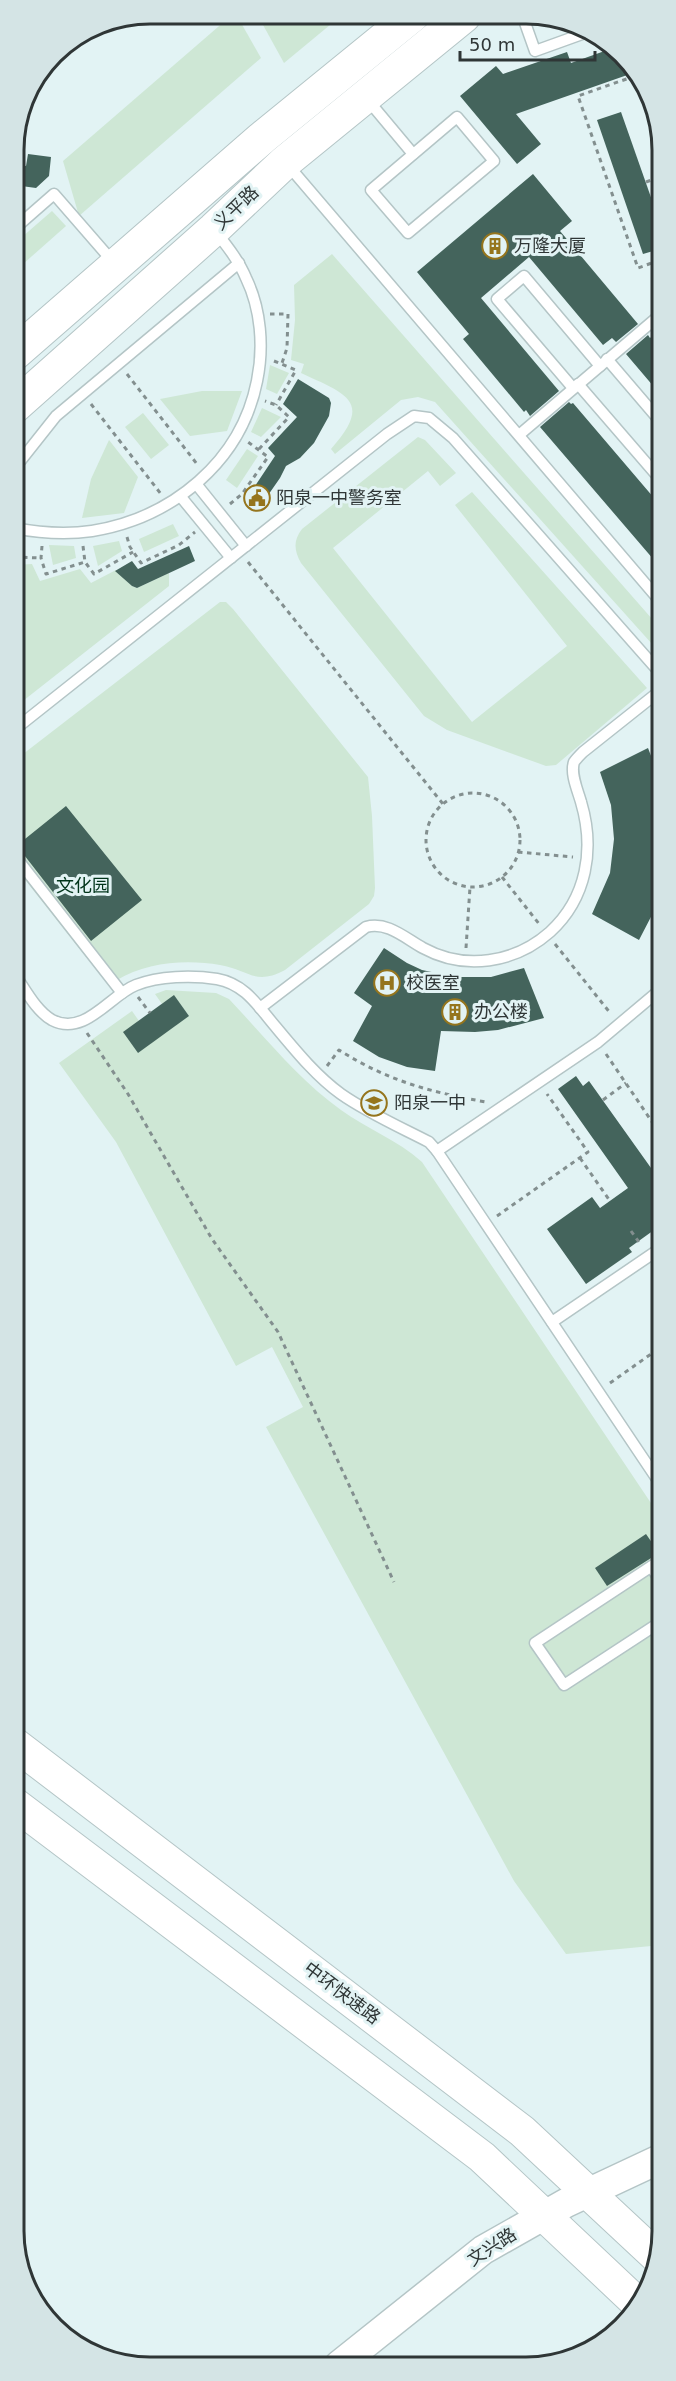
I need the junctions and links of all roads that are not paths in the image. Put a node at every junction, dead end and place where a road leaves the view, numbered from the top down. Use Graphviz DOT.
graph roads {
  1 [pos="402,24"];
  2 [pos="454,24"];
  3 [pos="529,24"];
  4 [pos="578,35"];
  5 [pos="365,96"];
  6 [pos="413,154"];
  7 [pos="285,162"];
  8 [pos="24,220"];
  9 [pos="214,229"];
  10 [pos="239,263"];
  11 [pos="116,265"];
  12 [pos="652,322"];
  13 [pos="24,345"];
  14 [pos="604,362"];
  15 [pos="576,386"];
  16 [pos="24,398"];
  17 [pos="652,412"];
  18 [pos="519,435"];
  19 [pos="24,456"];
  20 [pos="652,470"];
  21 [pos="196,485"];
  22 [pos="181,497"];
  23 [pos="24,530"];
  24 [pos="239,552"];
  25 [pos="652,592"];
  26 [pos="652,664"];
  27 [pos="652,697"];
  28 [pos="24,722"];
  29 [pos="24,867"];
  30 [pos="24,987"];
  31 [pos="123,993"];
  32 [pos="652,997"];
  33 [pos="260,1008"];
  34 [pos="437,1151"];
  35 [pos="652,1254"];
  36 [pos="552,1322"];
  37 [pos="652,1472"];
  38 [pos="651,1567"];
  39 [pos="652,1627"];
  40 [pos="24,1752"];
  41 [pos="24,1811"];
  42 [pos="652,2163"];
  43 [pos="588,2192"];
  44 [pos="544,2215"];
  45 [pos="651,2251"];
  46 [pos="632,2299"];
  47 [pos="349,2357"];
  1 -- 11 [label="highway, 义平路"];
  2 -- 5 [label="highway, 义平路"];
  3 -- 4 [label="lane"];
  5 -- 6 [label="lane"];
  5 -- 7 [label="highway, 义平路"];
  6 -- 6 [label="lane"];
  7 -- 9 [label="highway, 义平路"];
  7 -- 18 [label="lane"];
  8 -- 11 [label="lane"];
  9 -- 10 [label="lane"];
  9 -- 16 [label="highway, 义平路"];
  10 -- 19 [label="lane"];
  10 -- 21 [label="lane"];
  11 -- 13 [label="highway, 义平路"];
  12 -- 14 [label="lane"];
  14 -- 15 [label="lane"];
  14 -- 15 [label="lane"];
  14 -- 17 [label="lane"];
  15 -- 18 [label="lane"];
  15 -- 20 [label="lane"];
  18 -- 25 [label="lane"];
  21 -- 22 [label="lane"];
  21 -- 24 [label="lane"];
  22 -- 23 [label="lane"];
  22 -- 24 [label="lane"];
  24 -- 26 [label="lane"];
  24 -- 28 [label="lane"];
  27 -- 33 [label="lane"];
  29 -- 31 [label="lane"];
  30 -- 31 [label="lane"];
  31 -- 33 [label="lane"];
  32 -- 34 [label="lane"];
  33 -- 34 [label="lane"];
  34 -- 36 [label="lane"];
  35 -- 36 [label="lane"];
  36 -- 37 [label="lane"];
  38 -- 39 [label="lane"];
  40 -- 43 [label="main road, 中环快速路"];
  41 -- 44 [label="main road"];
  42 -- 43 [label="main road, 文兴路"];
  43 -- 44 [label="main road, 文兴路"];
  43 -- 45 [label="main road, 中环快速路"];
  44 -- 46 [label="main road"];
  44 -- 47 [label="main road, 文兴路"];
}
